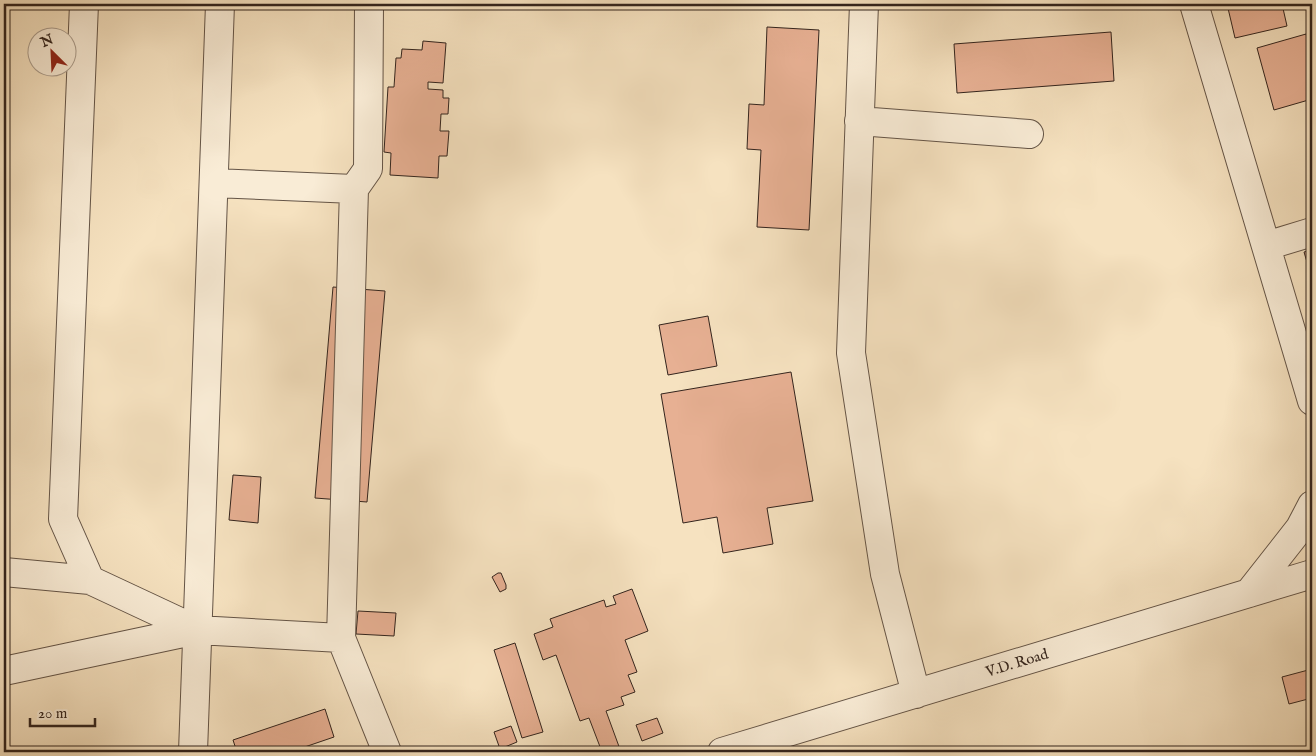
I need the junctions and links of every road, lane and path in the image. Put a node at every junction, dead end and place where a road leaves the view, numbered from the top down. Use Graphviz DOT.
graph roads {
  1 [pos="84,4"];
  2 [pos="220,4"];
  3 [pos="369,4"];
  4 [pos="864,4"];
  5 [pos="1194,4"];
  6 [pos="859,121"];
  7 [pos="1029,134"];
  8 [pos="214,183"];
  9 [pos="354,189"];
  10 [pos="1312,232"];
  11 [pos="1266,246"];
  12 [pos="1312,401"];
  13 [pos="1312,505"];
  14 [pos="4,572"];
  15 [pos="1312,574"];
  16 [pos="90,580"];
  17 [pos="1249,593"];
  18 [pos="197,630"];
  19 [pos="341,638"];
  20 [pos="4,671"];
  21 [pos="916,694"];
  22 [pos="193,752"];
  23 [pos="387,752"];
  24 [pos="722,752"];
  1 -- 16 [label="street"];
  2 -- 8 [label="street"];
  3 -- 9 [label="street"];
  4 -- 6 [label="street"];
  5 -- 11 [label="street"];
  6 -- 7 [label="street"];
  6 -- 21 [label="street"];
  8 -- 9 [label="street"];
  8 -- 18 [label="street"];
  9 -- 19 [label="street"];
  10 -- 11 [label="street"];
  11 -- 12 [label="street"];
  13 -- 17 [label="street"];
  14 -- 16 [label="street"];
  15 -- 17 [label="street, V.D. Road"];
  16 -- 18 [label="street"];
  17 -- 21 [label="street, V.D. Road"];
  18 -- 19 [label="street"];
  18 -- 20 [label="street"];
  18 -- 22 [label="street"];
  19 -- 23 [label="street"];
  21 -- 24 [label="street, V.D. Road"];
}
